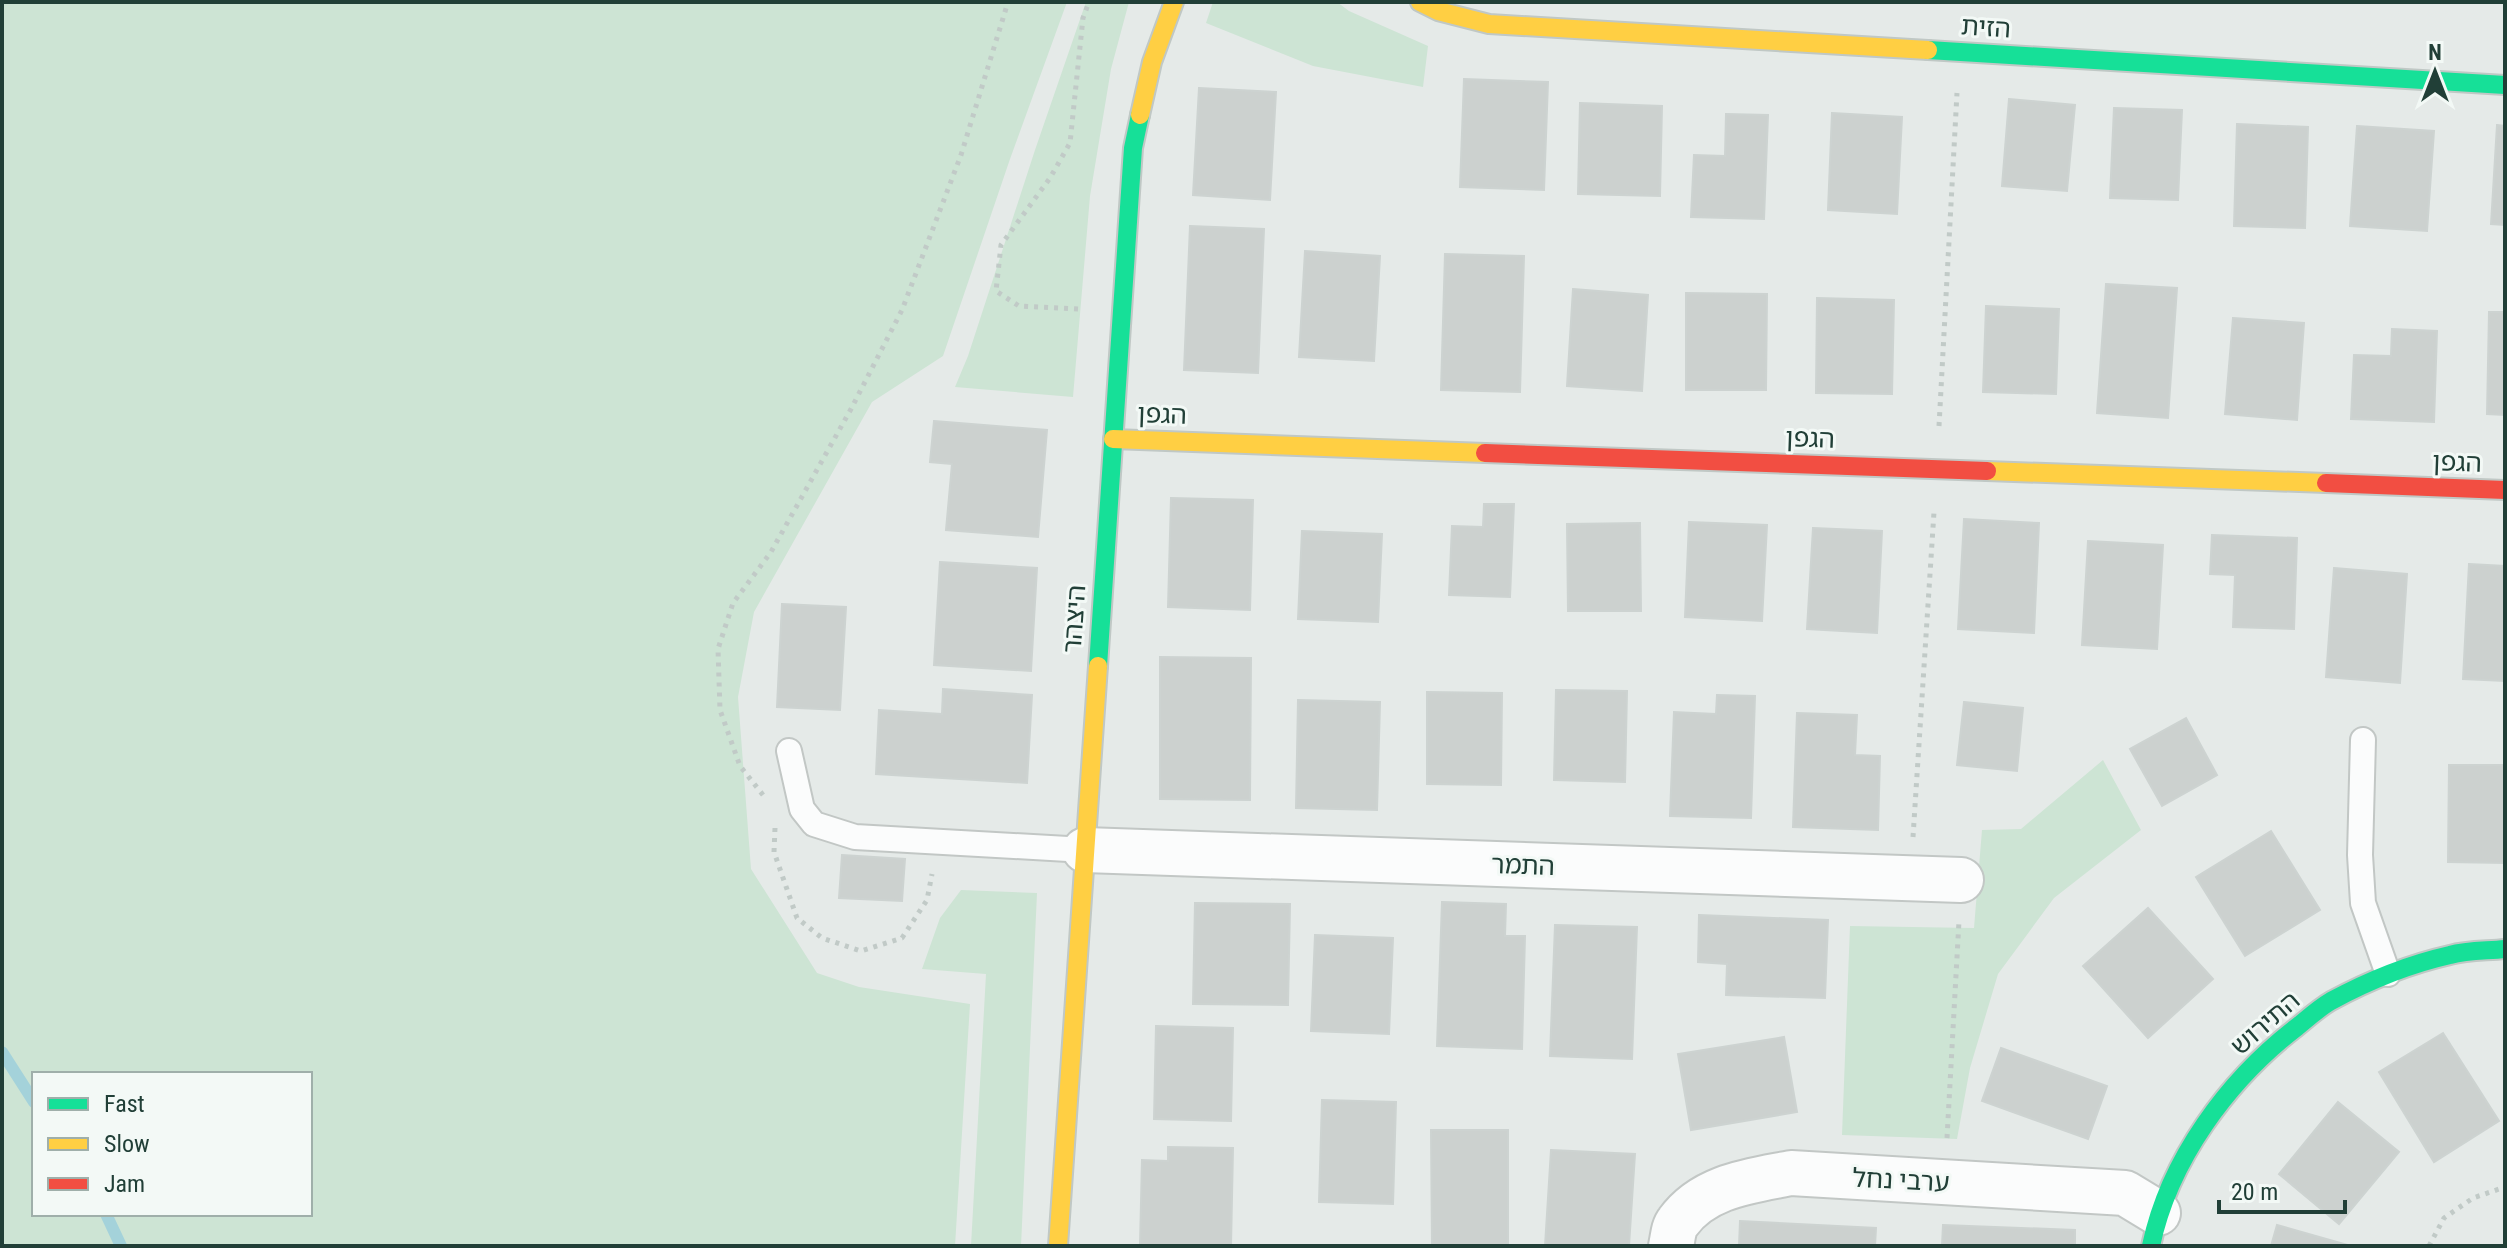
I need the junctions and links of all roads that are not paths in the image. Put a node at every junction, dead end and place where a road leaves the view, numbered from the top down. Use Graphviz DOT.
graph roads {
  1 [pos="1174,2"];
  2 [pos="1420,2"];
  3 [pos="2505,85"];
  4 [pos="1113,439"];
  5 [pos="2505,490"];
  6 [pos="2363,740"];
  7 [pos="789,751"];
  8 [pos="1085,850"];
  9 [pos="1961,880"];
  10 [pos="2505,949"];
  11 [pos="2388,974"];
  12 [pos="2154,1230"];
  13 [pos="1058,1246"];
  14 [pos="1671,1246"];
  1 -- 4 [label="street, היצהר"];
  2 -- 3 [label="street, הזית"];
  4 -- 5 [label="street, הגפן"];
  4 -- 8 [label="street, היצהר"];
  6 -- 11 [label="lane"];
  7 -- 8 [label="lane"];
  8 -- 9 [label="street, התמר"];
  8 -- 13 [label="street, היצהר"];
  10 -- 11 [label="street, התירוש"];
  11 -- 12 [label="street, התירוש"];
  12 -- 14 [label="street, ערבי נחל"];
}
